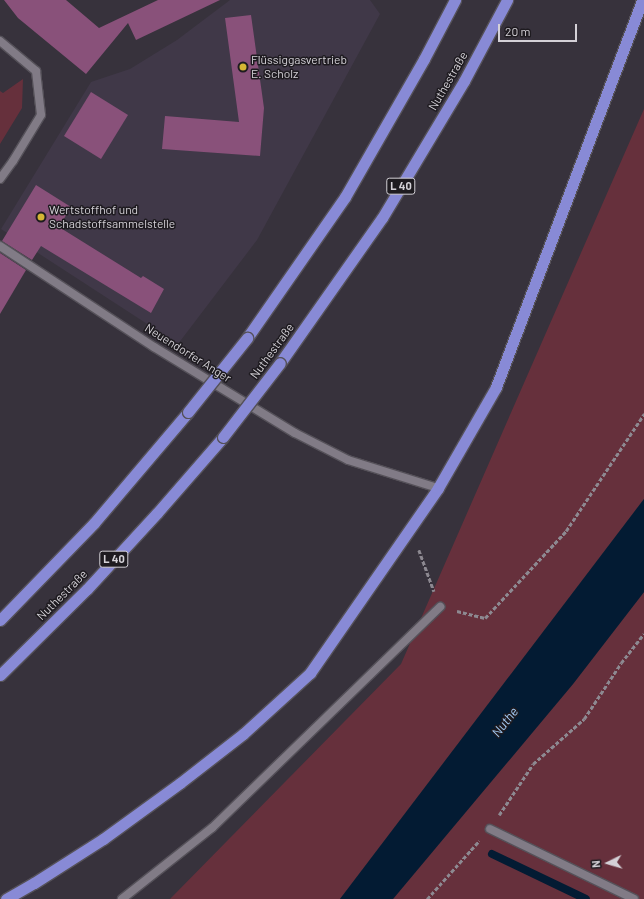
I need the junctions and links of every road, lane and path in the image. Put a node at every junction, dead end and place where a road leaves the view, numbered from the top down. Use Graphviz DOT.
graph roads {
  1 [pos="455,0"];
  2 [pos="507,0"];
  3 [pos="642,0"];
  4 [pos="0,41"];
  5 [pos="0,179"];
  6 [pos="0,246"];
  7 [pos="644,414"];
  8 [pos="438,488"];
  9 [pos="411,528"];
  10 [pos="440,607"];
  11 [pos="0,620"];
  12 [pos="644,634"];
  13 [pos="0,675"];
  14 [pos="490,829"];
  15 [pos="6,899"];
  16 [pos="122,899"];
  17 [pos="427,899"];
  18 [pos="634,899"];
  1 -- 11 [label="highway, bridge"];
  2 -- 13 [label="highway, Nuthestraße / L 40, bridge"];
  3 -- 8 [label="highway"];
  4 -- 5 [label="street"];
  6 -- 8 [label="street, Neuendorfer Anger"];
  7 -- 10 [label="path"];
  8 -- 9 [label="highway"];
  9 -- 10 [label="path"];
  9 -- 15 [label="highway"];
  10 -- 16 [label="street"];
  12 -- 14 [label="path"];
  14 -- 17 [label="path"];
  14 -- 18 [label="street"];
}
